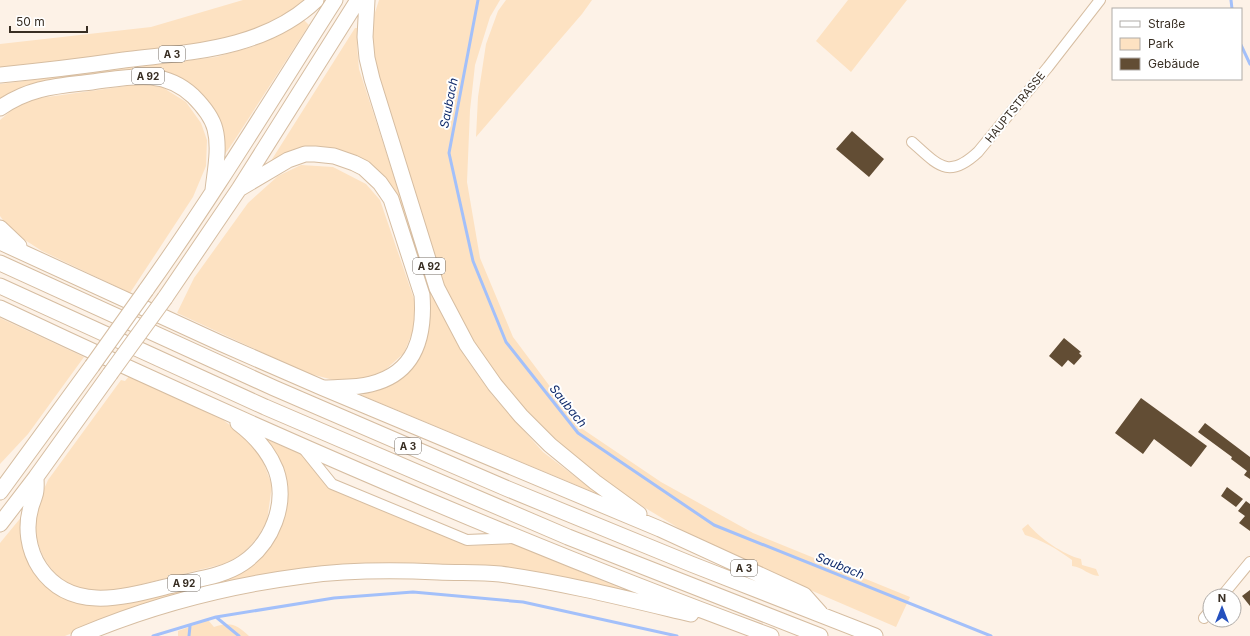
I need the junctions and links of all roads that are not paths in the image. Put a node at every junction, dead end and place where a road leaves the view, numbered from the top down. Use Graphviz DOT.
graph roads {
  1 [pos="316,0"];
  2 [pos="335,0"];
  3 [pos="358,0"];
  4 [pos="367,0"];
  5 [pos="1100,0"];
  6 [pos="0,75"];
  7 [pos="0,108"];
  8 [pos="912,142"];
  9 [pos="239,189"];
  10 [pos="213,193"];
  11 [pos="0,228"];
  12 [pos="0,242"];
  13 [pos="28,254"];
  14 [pos="0,263"];
  15 [pos="0,286"];
  16 [pos="0,308"];
  17 [pos="323,388"];
  18 [pos="222,410"];
  19 [pos="301,445"];
  20 [pos="36,477"];
  21 [pos="6,479"];
  22 [pos="0,492"];
  23 [pos="0,524"];
  24 [pos="660,529"];
  25 [pos="518,538"];
  26 [pos="1250,562"];
  27 [pos="1229,588"];
  28 [pos="822,615"];
  29 [pos="717,616"];
  30 [pos="79,636"];
  31 [pos="771,636"];
  32 [pos="820,636"];
  33 [pos="876,636"];
  1 -- 6 [label="highway, A 3"];
  2 -- 10 [label="highway"];
  3 -- 9 [label="highway"];
  4 -- 24 [label="highway, A 92"];
  5 -- 8 [label="street, HAUPTSTRASSE"];
  7 -- 10 [label="highway, A 92"];
  9 -- 17 [label="highway, A 3"];
  9 -- 20 [label="highway, bridge"];
  10 -- 21 [label="highway, bridge"];
  11 -- 13 [label="highway"];
  12 -- 13 [label="highway, A 3"];
  13 -- 17 [label="highway, A 3"];
  14 -- 28 [label="highway, A 3"];
  15 -- 32 [label="highway, A 3"];
  16 -- 18 [label="highway"];
  17 -- 24 [label="highway, A 3"];
  18 -- 19 [label="highway"];
  18 -- 20 [label="highway, A 92"];
  19 -- 25 [label="highway"];
  19 -- 25 [label="street"];
  20 -- 23 [label="highway"];
  21 -- 22 [label="highway"];
  24 -- 28 [label="highway, A 3"];
  25 -- 29 [label="highway"];
  26 -- 27 [label="street"];
  28 -- 33 [label="highway, A 3"];
  29 -- 30 [label="highway"];
  29 -- 31 [label="highway"];
}
